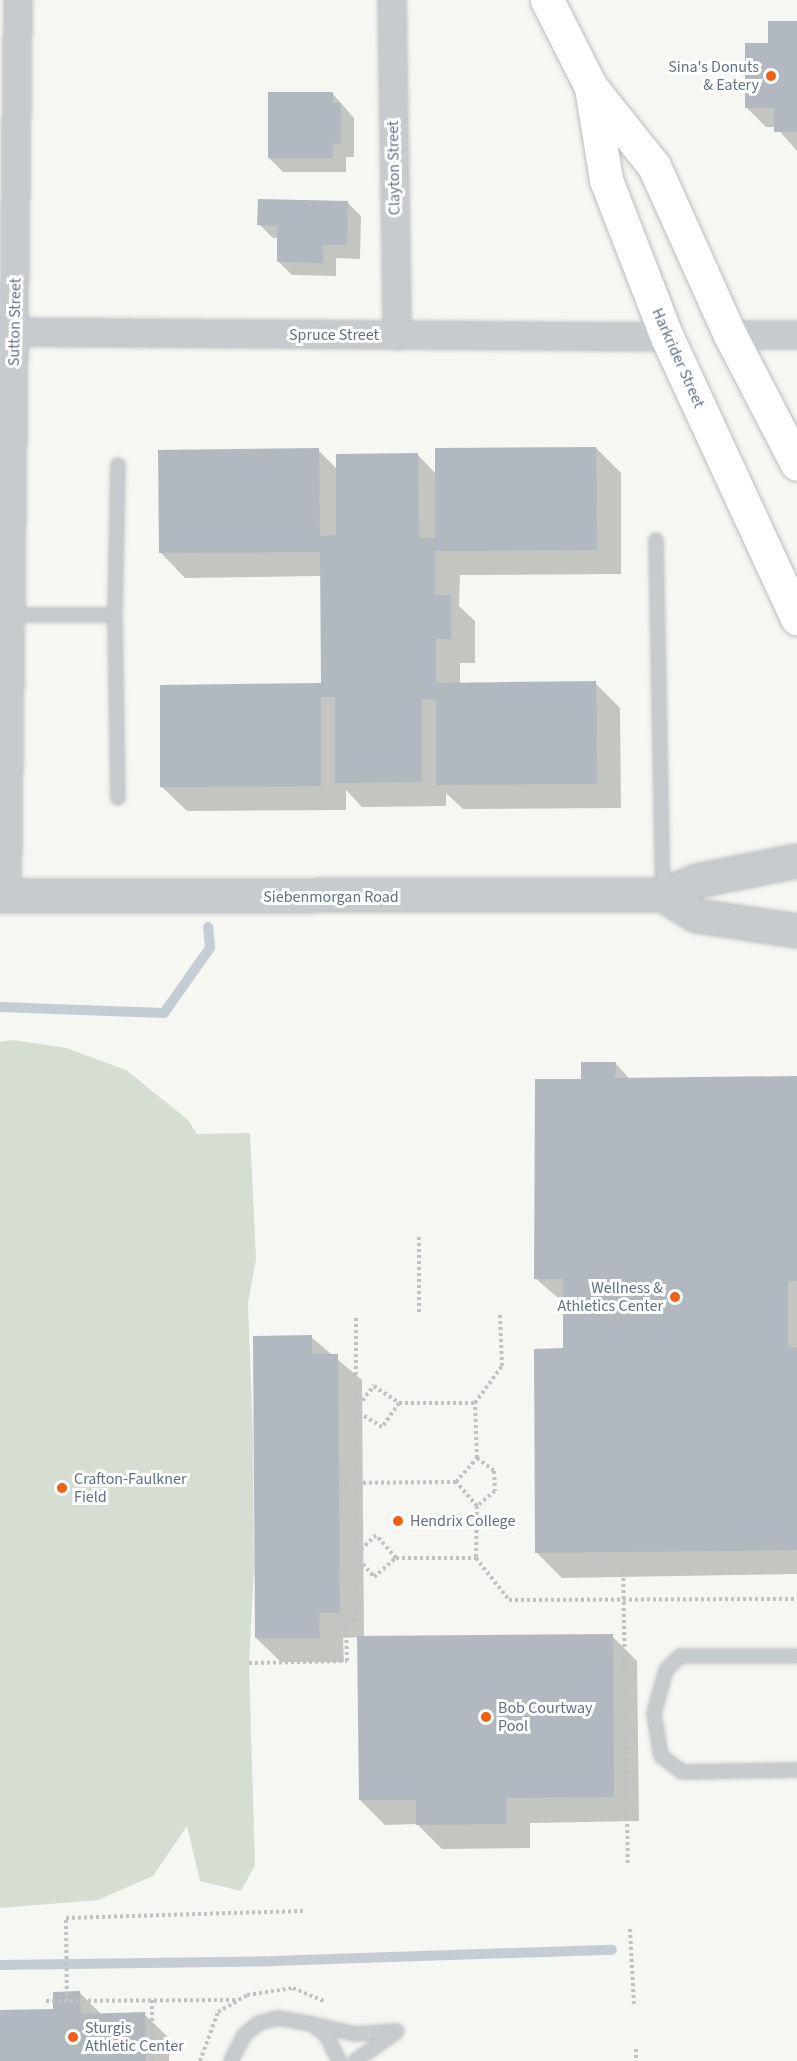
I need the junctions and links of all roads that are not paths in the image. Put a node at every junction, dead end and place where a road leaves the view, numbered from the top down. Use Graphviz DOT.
graph roads {
  1 [pos="18,0"];
  2 [pos="392,0"];
  3 [pos="547,0"];
  4 [pos="591,87"];
  5 [pos="8,332"];
  6 [pos="730,335"];
  7 [pos="797,335"];
  8 [pos="397,336"];
  9 [pos="667,338"];
  10 [pos="797,464"];
  11 [pos="118,465"];
  12 [pos="656,540"];
  13 [pos="11,615"];
  14 [pos="115,615"];
  15 [pos="797,618"];
  16 [pos="118,798"];
  17 [pos="797,861"];
  18 [pos="663,895"];
  19 [pos="3,896"];
  20 [pos="797,931"];
  21 [pos="797,1656"];
  22 [pos="797,1770"];
  23 [pos="312,2024"];
  24 [pos="231,2061"];
  25 [pos="339,2061"];
  26 [pos="355,2061"];
  1 -- 5 [label="street, Sutton Street"];
  2 -- 8 [label="street, Clayton Street"];
  3 -- 4 [label="main road, Harkrider Street"];
  4 -- 6 [label="main road, Harkrider Street"];
  4 -- 9 [label="main road, Harkrider Street"];
  5 -- 8 [label="street, Spruce Street"];
  5 -- 13 [label="street, Sutton Street"];
  6 -- 7 [label="street"];
  6 -- 10 [label="main road, Harkrider Street"];
  8 -- 9 [label="street, Spruce Street"];
  9 -- 15 [label="main road, Harkrider Street"];
  11 -- 14 [label="lane"];
  12 -- 18 [label="lane"];
  13 -- 14 [label="lane"];
  13 -- 19 [label="street, Sutton Street"];
  14 -- 16 [label="lane"];
  17 -- 18 [label="street, Siebenmorgan Road"];
  18 -- 19 [label="street, Siebenmorgan Road"];
  18 -- 20 [label="street"];
  21 -- 22 [label="lane"];
  23 -- 24 [label="lane"];
  23 -- 25 [label="lane"];
  23 -- 26 [label="lane"];
}
